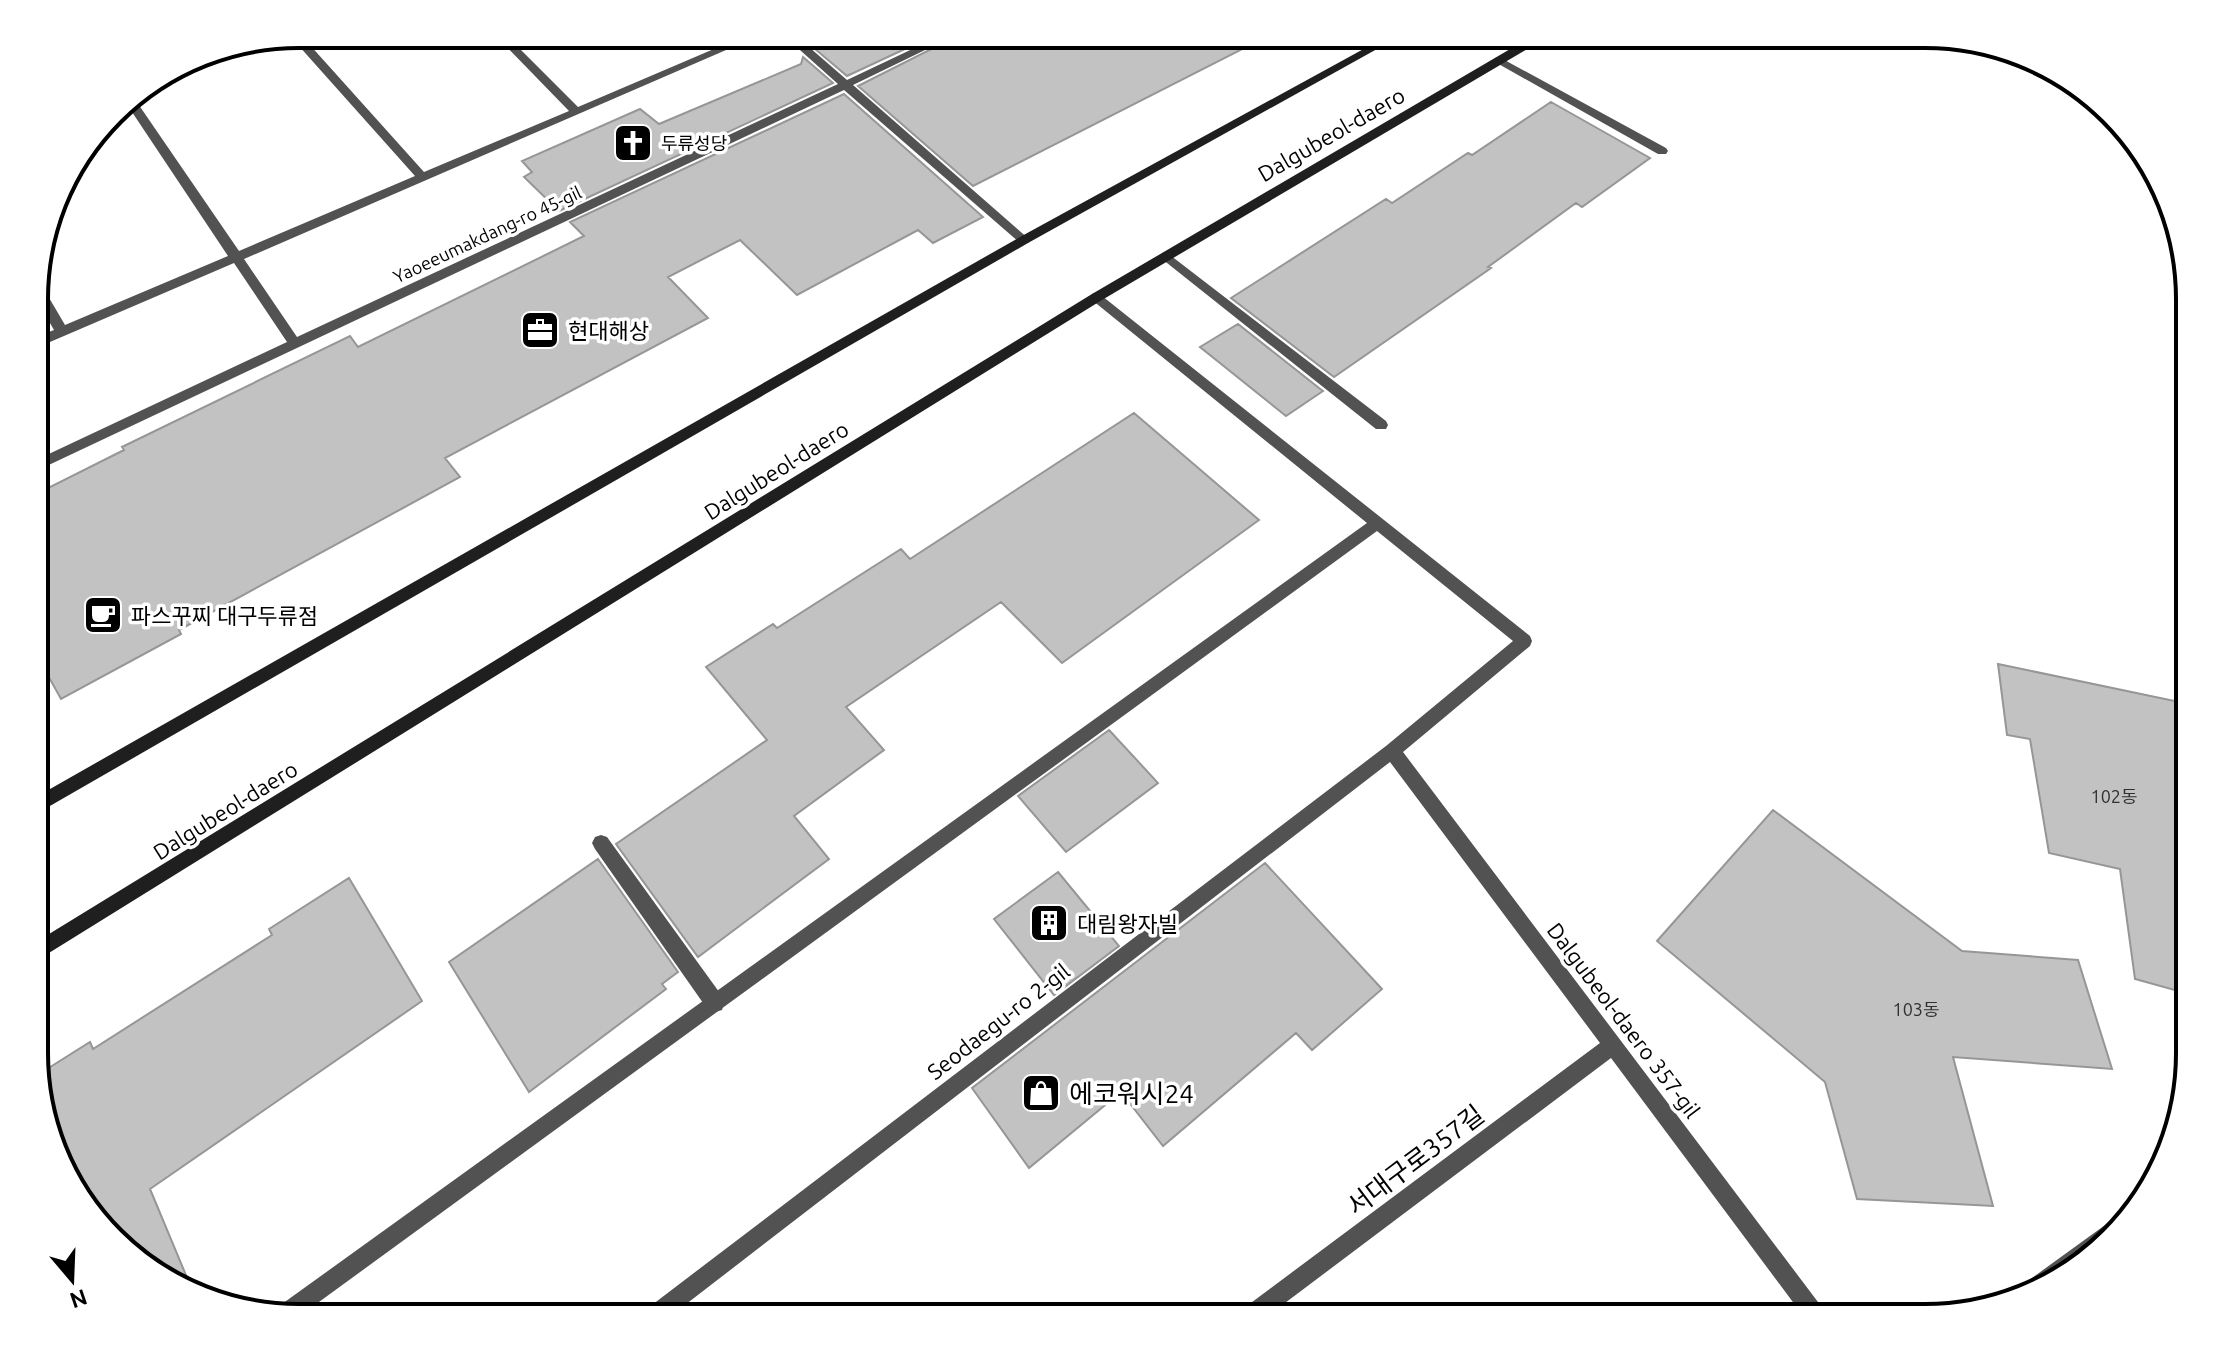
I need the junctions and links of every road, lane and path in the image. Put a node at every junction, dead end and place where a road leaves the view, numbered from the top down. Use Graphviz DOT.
graph roads {
  1 [pos="1373,48"];
  2 [pos="1519,48"];
  3 [pos="1531,48"];
  4 [pos="308,49"];
  5 [pos="514,49"];
  6 [pos="724,49"];
  7 [pos="805,49"];
  8 [pos="922,49"];
  9 [pos="1499,60"];
  10 [pos="847,84"];
  11 [pos="135,109"];
  12 [pos="577,112"];
  13 [pos="1662,151"];
  14 [pos="423,178"];
  15 [pos="1024,240"];
  16 [pos="1166,256"];
  17 [pos="236,258"];
  18 [pos="1097,297"];
  19 [pos="48,308"];
  20 [pos="62,332"];
  21 [pos="48,338"];
  22 [pos="295,344"];
  23 [pos="1381,425"];
  24 [pos="48,460"];
  25 [pos="1378,523"];
  26 [pos="1392,751"];
  27 [pos="48,799"];
  28 [pos="601,843"];
  29 [pos="48,945"];
  30 [pos="715,1003"];
  31 [pos="1613,1045"];
  32 [pos="1267,1303"];
  33 [pos="1807,1303"];
  34 [pos="299,1304"];
  35 [pos="670,1304"];
  1 -- 15 [label="main road"];
  2 -- 9 [label="main road, Dalgubeol-daero"];
  3 -- 9 [label="main road"];
  4 -- 14 [label="street"];
  5 -- 12 [label="street"];
  6 -- 12 [label="street"];
  7 -- 10 [label="street"];
  8 -- 10 [label="street, Yaoeeumakdang-ro 45-gil"];
  9 -- 13 [label="street"];
  9 -- 16 [label="main road, Dalgubeol-daero"];
  10 -- 15 [label="street"];
  10 -- 22 [label="street, Yaoeeumakdang-ro 45-gil"];
  11 -- 17 [label="street"];
  12 -- 14 [label="street"];
  14 -- 17 [label="street"];
  15 -- 27 [label="main road"];
  16 -- 18 [label="main road, Dalgubeol-daero"];
  16 -- 23 [label="street"];
  17 -- 20 [label="street"];
  17 -- 22 [label="street"];
  18 -- 25 [label="street"];
  18 -- 29 [label="main road, Dalgubeol-daero"];
  19 -- 20 [label="street"];
  20 -- 21 [label="street"];
  22 -- 24 [label="street, Yaoeeumakdang-ro 45-gil"];
  25 -- 26 [label="street, Seodaegu-ro 2-gil"];
  25 -- 30 [label="street"];
  26 -- 31 [label="street, Dalgubeol-daero 357-gil"];
  26 -- 35 [label="street, Seodaegu-ro 2-gil"];
  28 -- 30 [label="street"];
  30 -- 34 [label="street"];
  31 -- 32 [label="street, 서대구로357길"];
  31 -- 33 [label="street, Dalgubeol-daero 357-gil"];
}
